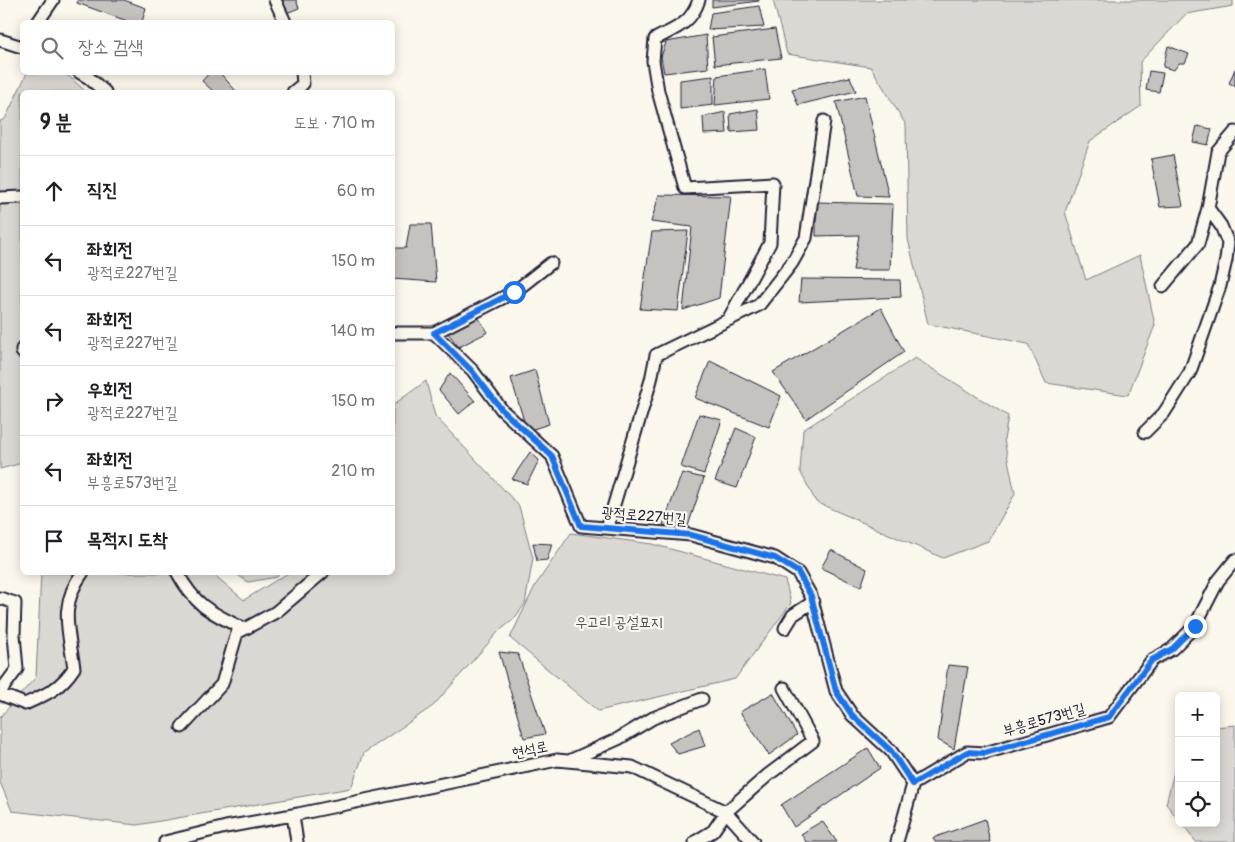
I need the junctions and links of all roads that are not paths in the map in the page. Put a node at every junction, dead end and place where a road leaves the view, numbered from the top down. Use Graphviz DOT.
graph roads {
  1 [pos="53,0"];
  2 [pos="275,0"];
  3 [pos="699,0"];
  4 [pos="39,20"];
  5 [pos="284,20"];
  6 [pos="0,40"];
  7 [pos="20,45"];
  8 [pos="84,75"];
  9 [pos="302,75"];
  10 [pos="103,90"];
  11 [pos="295,90"];
  12 [pos="824,121"];
  13 [pos="1235,132"];
  14 [pos="20,197"];
  15 [pos="0,198"];
  16 [pos="1208,208"];
  17 [pos="551,263"];
  18 [pos="1163,286"];
  19 [pos="728,320"];
  20 [pos="434,333"];
  21 [pos="395,334"];
  22 [pos="1145,432"];
  23 [pos="607,528"];
  24 [pos="1235,560"];
  25 [pos="80,575"];
  26 [pos="179,575"];
  27 [pos="319,575"];
  28 [pos="0,598"];
  29 [pos="813,602"];
  30 [pos="785,628"];
  31 [pos="244,629"];
  32 [pos="784,688"];
  33 [pos="0,693"];
  34 [pos="702,700"];
  35 [pos="182,727"];
  36 [pos="570,761"];
  37 [pos="913,784"];
  38 [pos="726,812"];
  39 [pos="293,815"];
  40 [pos="165,842"];
  41 [pos="297,842"];
  42 [pos="695,842"];
  43 [pos="753,842"];
  44 [pos="897,842"];
  1 -- 4 [label="street"];
  2 -- 5 [label="street"];
  3 -- 19 [label="street"];
  6 -- 7 [label="street"];
  8 -- 10 [label="street"];
  9 -- 11 [label="street"];
  12 -- 19 [label="street"];
  13 -- 16 [label="street"];
  14 -- 15 [label="street"];
  16 -- 18 [label="street"];
  16 -- 22 [label="street"];
  17 -- 20 [label="street"];
  19 -- 23 [label="street"];
  20 -- 21 [label="street"];
  20 -- 23 [label="street, 광적로227번길"];
  23 -- 29 [label="street, 광적로227번길"];
  24 -- 37 [label="street, 부흥로573번길"];
  25 -- 33 [label="street"];
  26 -- 31 [label="street"];
  27 -- 31 [label="street"];
  28 -- 33 [label="street"];
  29 -- 30 [label="street"];
  29 -- 37 [label="street, 광적로227번길"];
  31 -- 35 [label="street"];
  32 -- 38 [label="street"];
  34 -- 36 [label="street"];
  36 -- 38 [label="street, 현석로"];
  36 -- 39 [label="street, 현석로"];
  37 -- 44 [label="street"];
  38 -- 42 [label="street"];
  38 -- 43 [label="street, 현석로"];
  39 -- 40 [label="street, 현석로"];
  39 -- 41 [label="street"];
}
